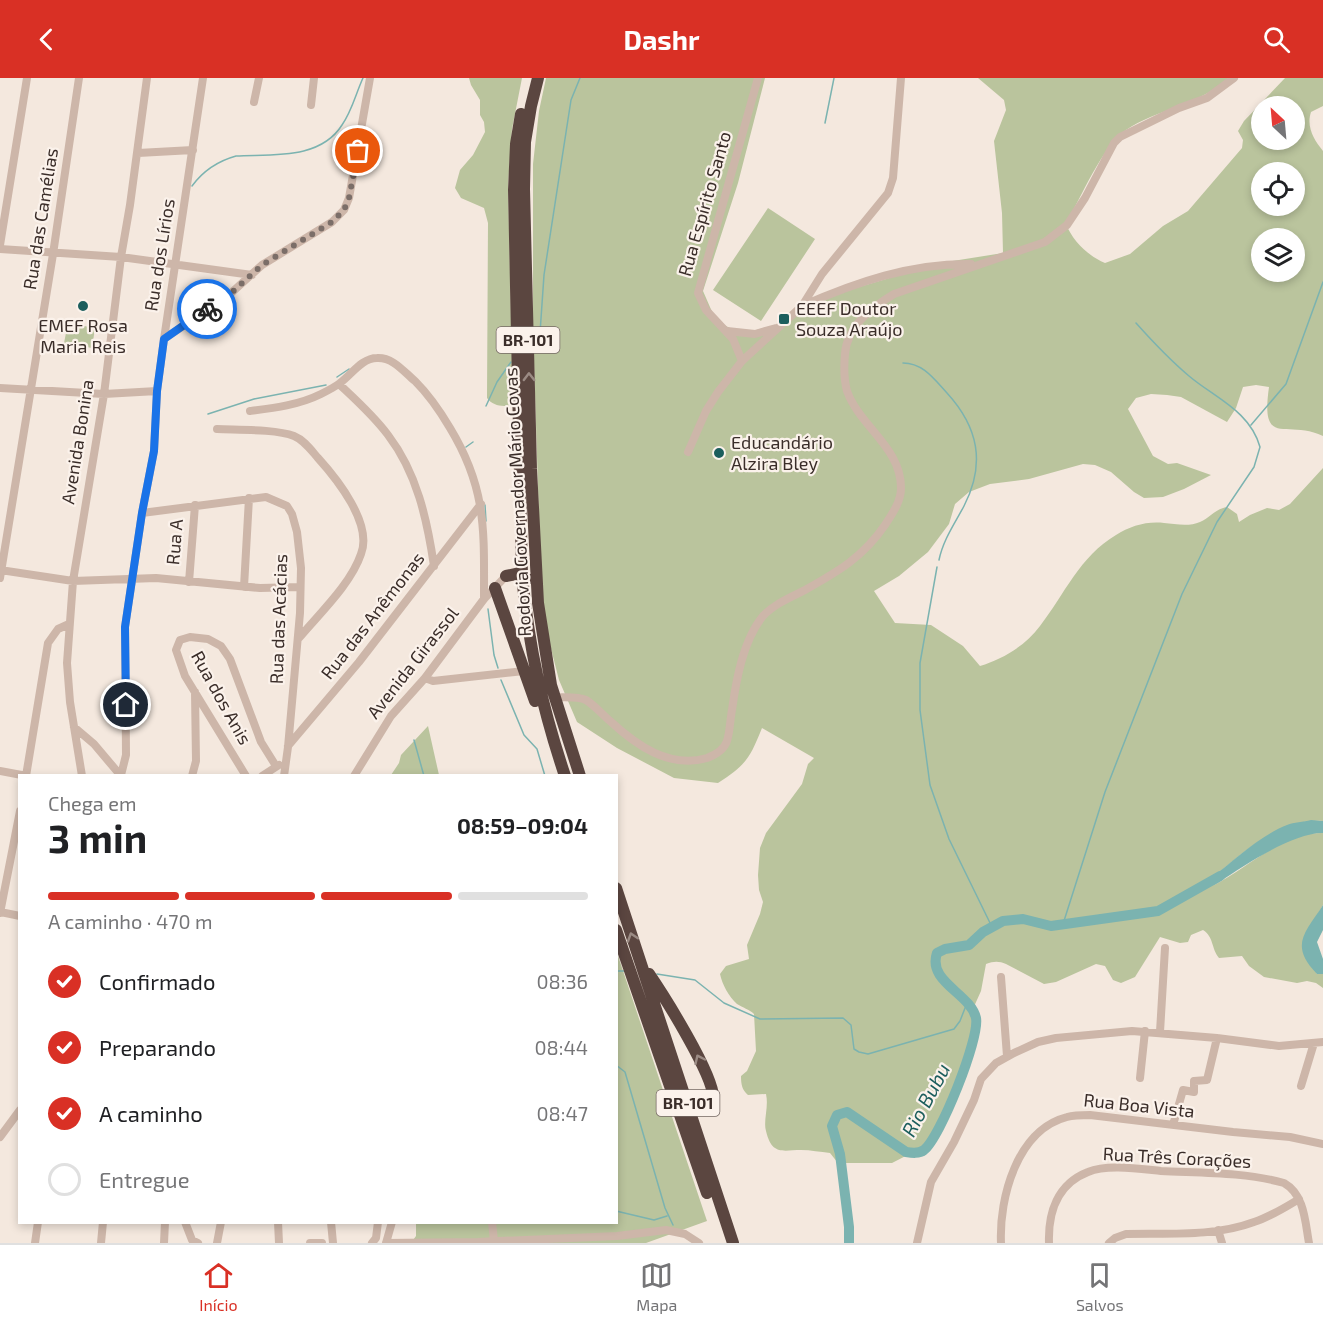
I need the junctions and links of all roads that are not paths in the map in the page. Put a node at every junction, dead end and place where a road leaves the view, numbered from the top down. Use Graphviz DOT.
graph roads {
  1 [pos="27,78"];
  2 [pos="79,78"];
  3 [pos="147,78"];
  4 [pos="203,78"];
  5 [pos="258,78"];
  6 [pos="314,78"];
  7 [pos="370,78"];
  8 [pos="529,78"];
  9 [pos="537,78"];
  10 [pos="758,78"];
  11 [pos="901,78"];
  12 [pos="1234,78"];
  13 [pos="254,102"];
  14 [pos="311,105"];
  15 [pos="193,150"];
  16 [pos="138,153"];
  17 [pos="0,244"];
  18 [pos="0,249"];
  19 [pos="53,254"];
  20 [pos="121,257"];
  21 [pos="174,264"];
  22 [pos="978,264"];
  23 [pos="252,275"];
  24 [pos="802,306"];
  25 [pos="779,327"];
  26 [pos="727,331"];
  27 [pos="164,339"];
  28 [pos="742,362"];
  29 [pos="339,384"];
  30 [pos="0,388"];
  31 [pos="30,390"];
  32 [pos="157,391"];
  33 [pos="104,394"];
  34 [pos="250,411"];
  35 [pos="217,429"];
  36 [pos="687,452"];
  37 [pos="249,498"];
  38 [pos="481,504"];
  39 [pos="195,505"];
  40 [pos="142,513"];
  41 [pos="522,544"];
  42 [pos="434,566"];
  43 [pos="0,573"];
  44 [pos="506,576"];
  45 [pos="522,576"];
  46 [pos="133,580"];
  47 [pos="73,581"];
  48 [pos="189,582"];
  49 [pos="244,586"];
  50 [pos="300,587"];
  51 [pos="495,588"];
  52 [pos="484,599"];
  53 [pos="69,624"];
  54 [pos="299,638"];
  55 [pos="547,670"];
  56 [pos="524,671"];
  57 [pos="425,678"];
  58 [pos="195,691"];
  59 [pos="554,698"];
  60 [pos="74,727"];
  61 [pos="553,740"];
  62 [pos="288,747"];
  63 [pos="280,764"];
  64 [pos="0,771"];
  65 [pos="20,774"];
  66 [pos="26,774"];
  67 [pos="82,774"];
  68 [pos="120,774"];
  69 [pos="121,774"];
  70 [pos="192,774"];
  71 [pos="245,774"];
  72 [pos="265,774"];
  73 [pos="283,774"];
  74 [pos="355,774"];
  75 [pos="564,774"];
  76 [pos="579,774"];
  77 [pos="18,821"];
  78 [pos="618,894"];
  79 [pos="0,913"];
  80 [pos="18,916"];
  81 [pos="618,936"];
  82 [pos="1165,948"];
  83 [pos="641,963"];
  84 [pos="1002,977"];
  85 [pos="642,1002"];
  86 [pos="1146,1031"];
  87 [pos="1160,1032"];
  88 [pos="1217,1038"];
  89 [pos="1319,1043"];
  90 [pos="1007,1056"];
  91 [pos="1140,1078"];
  92 [pos="1301,1086"];
  93 [pos="691,1112"];
  94 [pos="18,1113"];
  95 [pos="1173,1125"];
  96 [pos="0,1137"];
  97 [pos="1323,1144"];
  98 [pos="1299,1199"];
  99 [pos="38,1224"];
  100 [pos="103,1224"];
  101 [pos="186,1224"];
  102 [pos="221,1224"];
  103 [pos="278,1224"];
  104 [pos="331,1224"];
  105 [pos="378,1224"];
  106 [pos="391,1224"];
  107 [pos="493,1224"];
  108 [pos="1218,1230"];
  109 [pos="1197,1233"];
  110 [pos="498,1242"];
  111 [pos="35,1243"];
  112 [pos="101,1243"];
  113 [pos="198,1243"];
  114 [pos="217,1243"];
  115 [pos="279,1243"];
  116 [pos="310,1243"];
  117 [pos="322,1243"];
  118 [pos="333,1243"];
  119 [pos="372,1243"];
  120 [pos="386,1243"];
  121 [pos="699,1243"];
  122 [pos="724,1243"];
  123 [pos="733,1243"];
  124 [pos="918,1243"];
  125 [pos="1000,1243"];
  126 [pos="1049,1243"];
  127 [pos="1109,1243"];
  128 [pos="1194,1243"];
  129 [pos="1222,1243"];
  130 [pos="1309,1243"];
  1 -- 17 [label="street"];
  2 -- 19 [label="street, Rua das Camélias"];
  3 -- 16 [label="street, Avenida Bonina"];
  4 -- 15 [label="street, Rua dos Lírios"];
  5 -- 13 [label="street"];
  6 -- 14 [label="street"];
  7 -- 23 [label="street"];
  8 -- 41 [label="highway, Rodovia Governador Mário Covas / BR-101"];
  55 -- 9 [label="highway, Rodovia Governador Mário Covas / BR-101, one-way"];
  10 -- 26 [label="street, Rua Espírito Santo"];
  11 -- 24 [label="street"];
  12 -- 22 [label="street"];
  15 -- 16 [label="street"];
  15 -- 21 [label="street, Rua dos Lírios"];
  16 -- 20 [label="street, Avenida Bonina"];
  18 -- 19 [label="street"];
  19 -- 20 [label="street"];
  19 -- 31 [label="street, Rua das Camélias"];
  20 -- 21 [label="street"];
  20 -- 33 [label="street, Avenida Bonina"];
  21 -- 23 [label="street"];
  21 -- 27 [label="street, Rua dos Lírios"];
  22 -- 24 [label="street"];
  22 -- 59 [label="street"];
  23 -- 27 [label="street"];
  24 -- 25 [label="street"];
  25 -- 26 [label="street"];
  25 -- 28 [label="street"];
  26 -- 28 [label="street, Rua Espírito Santo"];
  27 -- 32 [label="street, Rua dos Lírios"];
  28 -- 36 [label="street"];
  29 -- 34 [label="street"];
  29 -- 38 [label="street"];
  29 -- 42 [label="street"];
  30 -- 31 [label="street"];
  31 -- 33 [label="street"];
  31 -- 43 [label="street, Rua das Camélias"];
  32 -- 33 [label="street"];
  32 -- 40 [label="street, Rua dos Lírios"];
  33 -- 47 [label="street, Avenida Bonina"];
  35 -- 54 [label="street"];
  37 -- 39 [label="street, Rua das Acácias"];
  37 -- 49 [label="street"];
  37 -- 50 [label="street, Rua das Acácias"];
  38 -- 42 [label="street, Rua das Anêmonas"];
  38 -- 52 [label="street"];
  39 -- 40 [label="street, Rua das Acácias"];
  39 -- 48 [label="street, Rua A"];
  40 -- 46 [label="street, Rua dos Lírios"];
  41 -- 44 [label="highway"];
  41 -- 45 [label="highway, Rodovia Governador Mário Covas / BR-101"];
  42 -- 62 [label="street, Rua das Anêmonas"];
  43 -- 47 [label="street"];
  44 -- 45 [label="highway"];
  44 -- 51 [label="street, Avenida Girassol"];
  45 -- 55 [label="highway"];
  45 -- 61 [label="highway, Rodovia Governador Mário Covas / BR-101"];
  46 -- 47 [label="street"];
  46 -- 48 [label="street"];
  46 -- 69 [label="street, Rua dos Lírios"];
  47 -- 53 [label="street, Avenida Bonina"];
  48 -- 49 [label="street"];
  49 -- 50 [label="street"];
  50 -- 54 [label="street, Rua das Acácias"];
  51 -- 52 [label="street, Avenida Girassol"];
  51 -- 56 [label="highway"];
  52 -- 57 [label="street, Avenida Girassol"];
  53 -- 60 [label="street, Avenida Bonina"];
  53 -- 66 [label="street"];
  54 -- 62 [label="street, Rua das Acácias"];
  55 -- 59 [label="highway, Rodovia Governador Mário Covas / BR-101"];
  56 -- 57 [label="street"];
  56 -- 61 [label="highway"];
  57 -- 74 [label="street, Avenida Girassol"];
  58 -- 63 [label="street, Rua dos Anis"];
  58 -- 70 [label="street"];
  58 -- 71 [label="street, Rua dos Anis"];
  59 -- 76 [label="highway, Rodovia Governador Mário Covas / BR-101"];
  60 -- 67 [label="street, Avenida Bonina"];
  60 -- 68 [label="street"];
  61 -- 75 [label="highway, Rodovia Governador Mário Covas / BR-101"];
  62 -- 63 [label="street, Rua das Acácias"];
  63 -- 72 [label="street"];
  63 -- 73 [label="street, Rua das Acácias"];
  64 -- 65 [label="street"];
  77 -- 79 [label="street"];
  83 -- 78 [label="highway, BR-101, one-way"];
  79 -- 80 [label="street"];
  81 -- 85 [label="highway, BR-101"];
  82 -- 87 [label="street"];
  83 -- 93 [label="highway, BR-101"];
  93 -- 83 [label="highway, one-way"];
  84 -- 90 [label="street"];
  85 -- 93 [label="highway"];
  85 -- 122 [label="highway, BR-101"];
  86 -- 87 [label="street"];
  86 -- 90 [label="street"];
  86 -- 91 [label="street"];
  87 -- 88 [label="street"];
  88 -- 89 [label="street"];
  88 -- 95 [label="street"];
  89 -- 92 [label="street"];
  90 -- 124 [label="street"];
  93 -- 123 [label="highway, BR-101"];
  94 -- 96 [label="street"];
  95 -- 97 [label="street, Rua Boa Vista"];
  95 -- 125 [label="street, Rua Boa Vista"];
  98 -- 108 [label="street"];
  98 -- 126 [label="street, Rua Três Corações"];
  98 -- 130 [label="street"];
  99 -- 111 [label="street"];
  100 -- 112 [label="street"];
  101 -- 113 [label="street"];
  102 -- 114 [label="street"];
  103 -- 115 [label="street"];
  104 -- 118 [label="street"];
  105 -- 119 [label="street"];
  106 -- 120 [label="street"];
  107 -- 110 [label="street"];
  108 -- 109 [label="street"];
  108 -- 129 [label="street"];
  109 -- 127 [label="street"];
  109 -- 128 [label="street"];
  110 -- 120 [label="street"];
  110 -- 121 [label="street"];
  116 -- 117 [label="street"];
}
